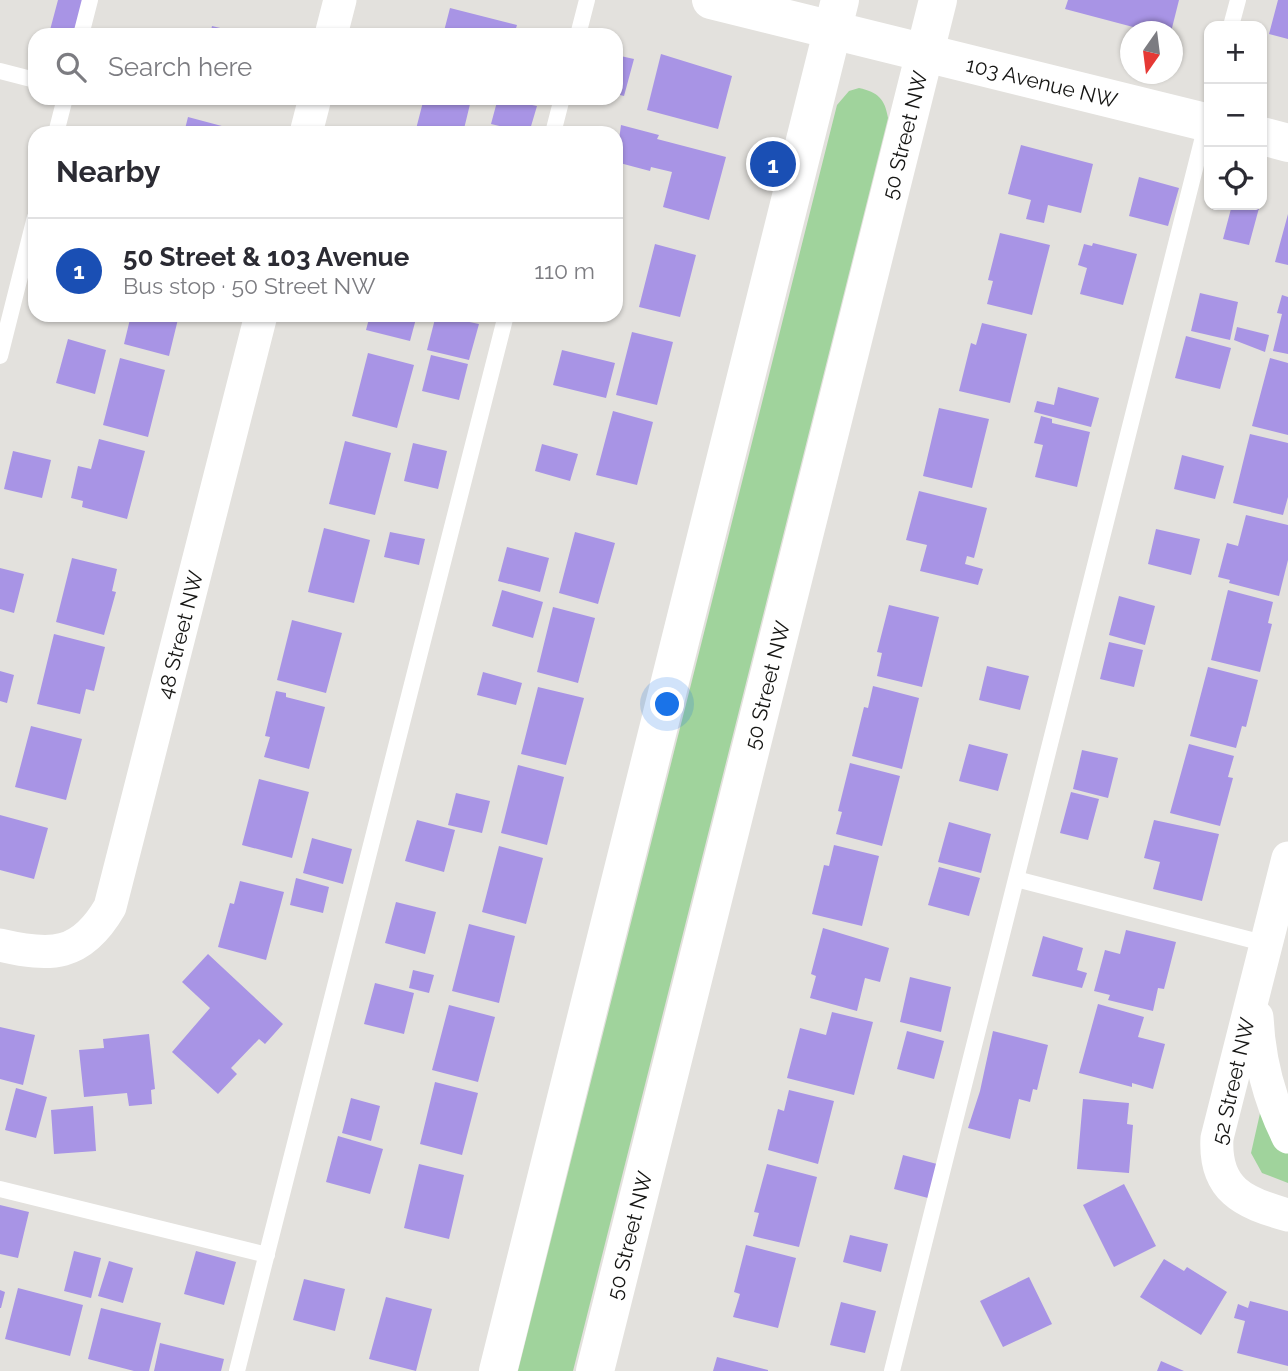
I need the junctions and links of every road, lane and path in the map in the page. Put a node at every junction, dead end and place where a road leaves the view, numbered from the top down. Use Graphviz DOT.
graph roads {
  1 [pos="90,0"];
  2 [pos="340,0"];
  3 [pos="587,0"];
  4 [pos="711,0"];
  5 [pos="938,0"];
  6 [pos="1238,0"];
  7 [pos="836,15"];
  8 [pos="1232,21"];
  9 [pos="83,28"];
  10 [pos="333,28"];
  11 [pos="580,28"];
  12 [pos="925,53"];
  13 [pos="0,71"];
  14 [pos="28,78"];
  15 [pos="63,105"];
  16 [pos="313,105"];
  17 [pos="560,105"];
  18 [pos="1204,118"];
  19 [pos="58,126"];
  20 [pos="308,126"];
  21 [pos="555,126"];
  22 [pos="1204,135"];
  23 [pos="1267,137"];
  24 [pos="1288,143"];
  25 [pos="28,245"];
  26 [pos="259,322"];
  27 [pos="504,322"];
  28 [pos="0,356"];
  29 [pos="1288,858"];
  30 [pos="1016,879"];
  31 [pos="0,944"];
  32 [pos="1267,944"];
  33 [pos="1257,983"];
  34 [pos="1288,1137"];
  35 [pos="0,1189"];
  36 [pos="1288,1214"];
  37 [pos="267,1255"];
  38 [pos="237,1371"];
  39 [pos="498,1371"];
  40 [pos="595,1371"];
  41 [pos="892,1371"];
  1 -- 9 [label="lane"];
  2 -- 10 [label="street"];
  3 -- 11 [label="lane"];
  4 -- 7 [label="main road, 103 Avenue NW"];
  5 -- 12 [label="main road, 50 Street NW"];
  6 -- 8 [label="lane"];
  7 -- 12 [label="main road, 103 Avenue NW"];
  7 -- 39 [label="main road"];
  12 -- 18 [label="main road, 103 Avenue NW"];
  12 -- 40 [label="main road, 50 Street NW"];
  13 -- 14 [label="lane"];
  15 -- 19 [label="lane"];
  16 -- 20 [label="street"];
  17 -- 21 [label="lane"];
  22 -- 30 [label="lane"];
  23 -- 24 [label="main road"];
  25 -- 28 [label="lane"];
  26 -- 31 [label="street, 48 Street NW"];
  27 -- 37 [label="lane"];
  29 -- 32 [label="street, 52 Street NW"];
  30 -- 32 [label="lane"];
  30 -- 41 [label="lane"];
  32 -- 33 [label="street, 52 Street NW"];
  33 -- 34 [label="street, 52 Street NW"];
  33 -- 36 [label="street, 52 Street NW"];
  35 -- 37 [label="lane"];
  37 -- 38 [label="lane"];
}
